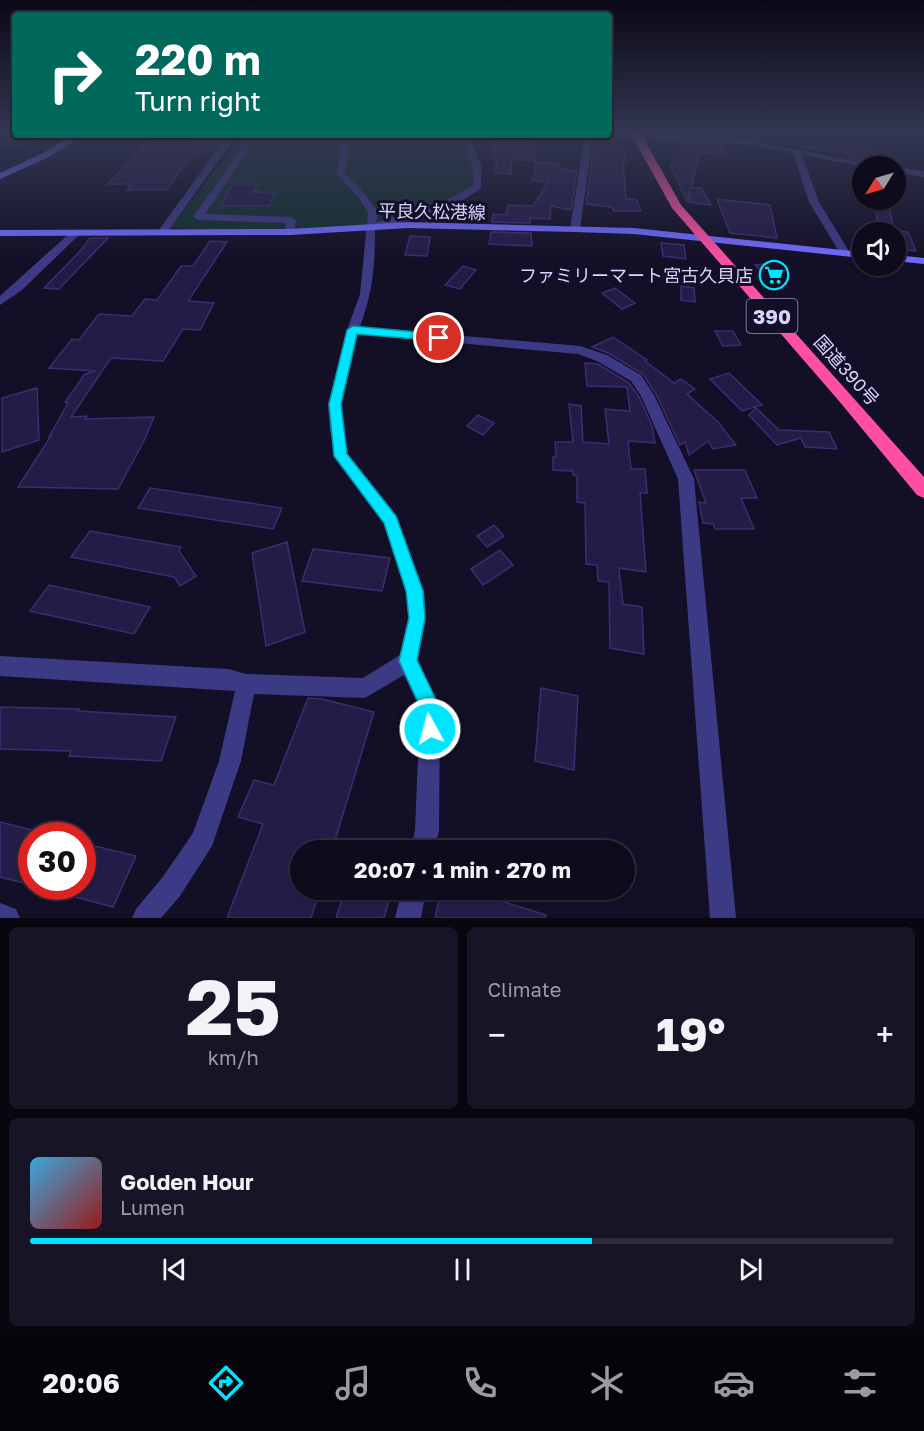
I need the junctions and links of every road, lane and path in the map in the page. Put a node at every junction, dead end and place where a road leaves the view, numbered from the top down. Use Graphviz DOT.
graph roads {
  1 [pos="204,175"];
  2 [pos="228,175"];
  3 [pos="342,175"];
  4 [pos="479,175"];
  5 [pos="583,175"];
  6 [pos="659,175"];
  7 [pos="805,175"];
  8 [pos="370,227"];
  9 [pos="575,229"];
  10 [pos="163,231"];
  11 [pos="290,232"];
  12 [pos="0,233"];
  13 [pos="75,233"];
  14 [pos="702,237"];
  15 [pos="845,253"];
  16 [pos="852,254"];
  17 [pos="906,259"];
  18 [pos="924,261"];
  19 [pos="0,302"];
  20 [pos="353,330"];
  21 [pos="924,490"];
  22 [pos="408,661"];
  23 [pos="0,666"];
  24 [pos="246,684"];
  25 [pos="425,840"];
  26 [pos="412,900"];
  27 [pos="0,916"];
  28 [pos="7,918"];
  29 [pos="145,918"];
  30 [pos="408,918"];
  31 [pos="723,918"];
  1 -- 10 [label="street"];
  2 -- 11 [label="street"];
  3 -- 8 [label="street"];
  4 -- 8 [label="street"];
  5 -- 9 [label="street"];
  6 -- 14 [label="highway, 国道390号 / 390"];
  7 -- 15 [label="street"];
  8 -- 9 [label="main road, 平良久松港線"];
  8 -- 11 [label="main road, 平良久松港線"];
  8 -- 20 [label="street"];
  9 -- 14 [label="main road, 平良久松港線"];
  10 -- 11 [label="main road, 平良久松港線"];
  10 -- 13 [label="main road, 平良久松港線"];
  12 -- 13 [label="main road, 平良久松港線"];
  13 -- 19 [label="street"];
  14 -- 15 [label="main road, 平良久松港線"];
  14 -- 21 [label="highway, 国道390号 / 390"];
  15 -- 16 [label="main road, 平良久松港線"];
  17 -- 18 [label="main road"];
  20 -- 22 [label="street"];
  20 -- 31 [label="street"];
  22 -- 24 [label="street"];
  22 -- 25 [label="street"];
  23 -- 24 [label="street"];
  24 -- 29 [label="street"];
  26 -- 30 [label="street"];
  27 -- 28 [label="street"];
}
